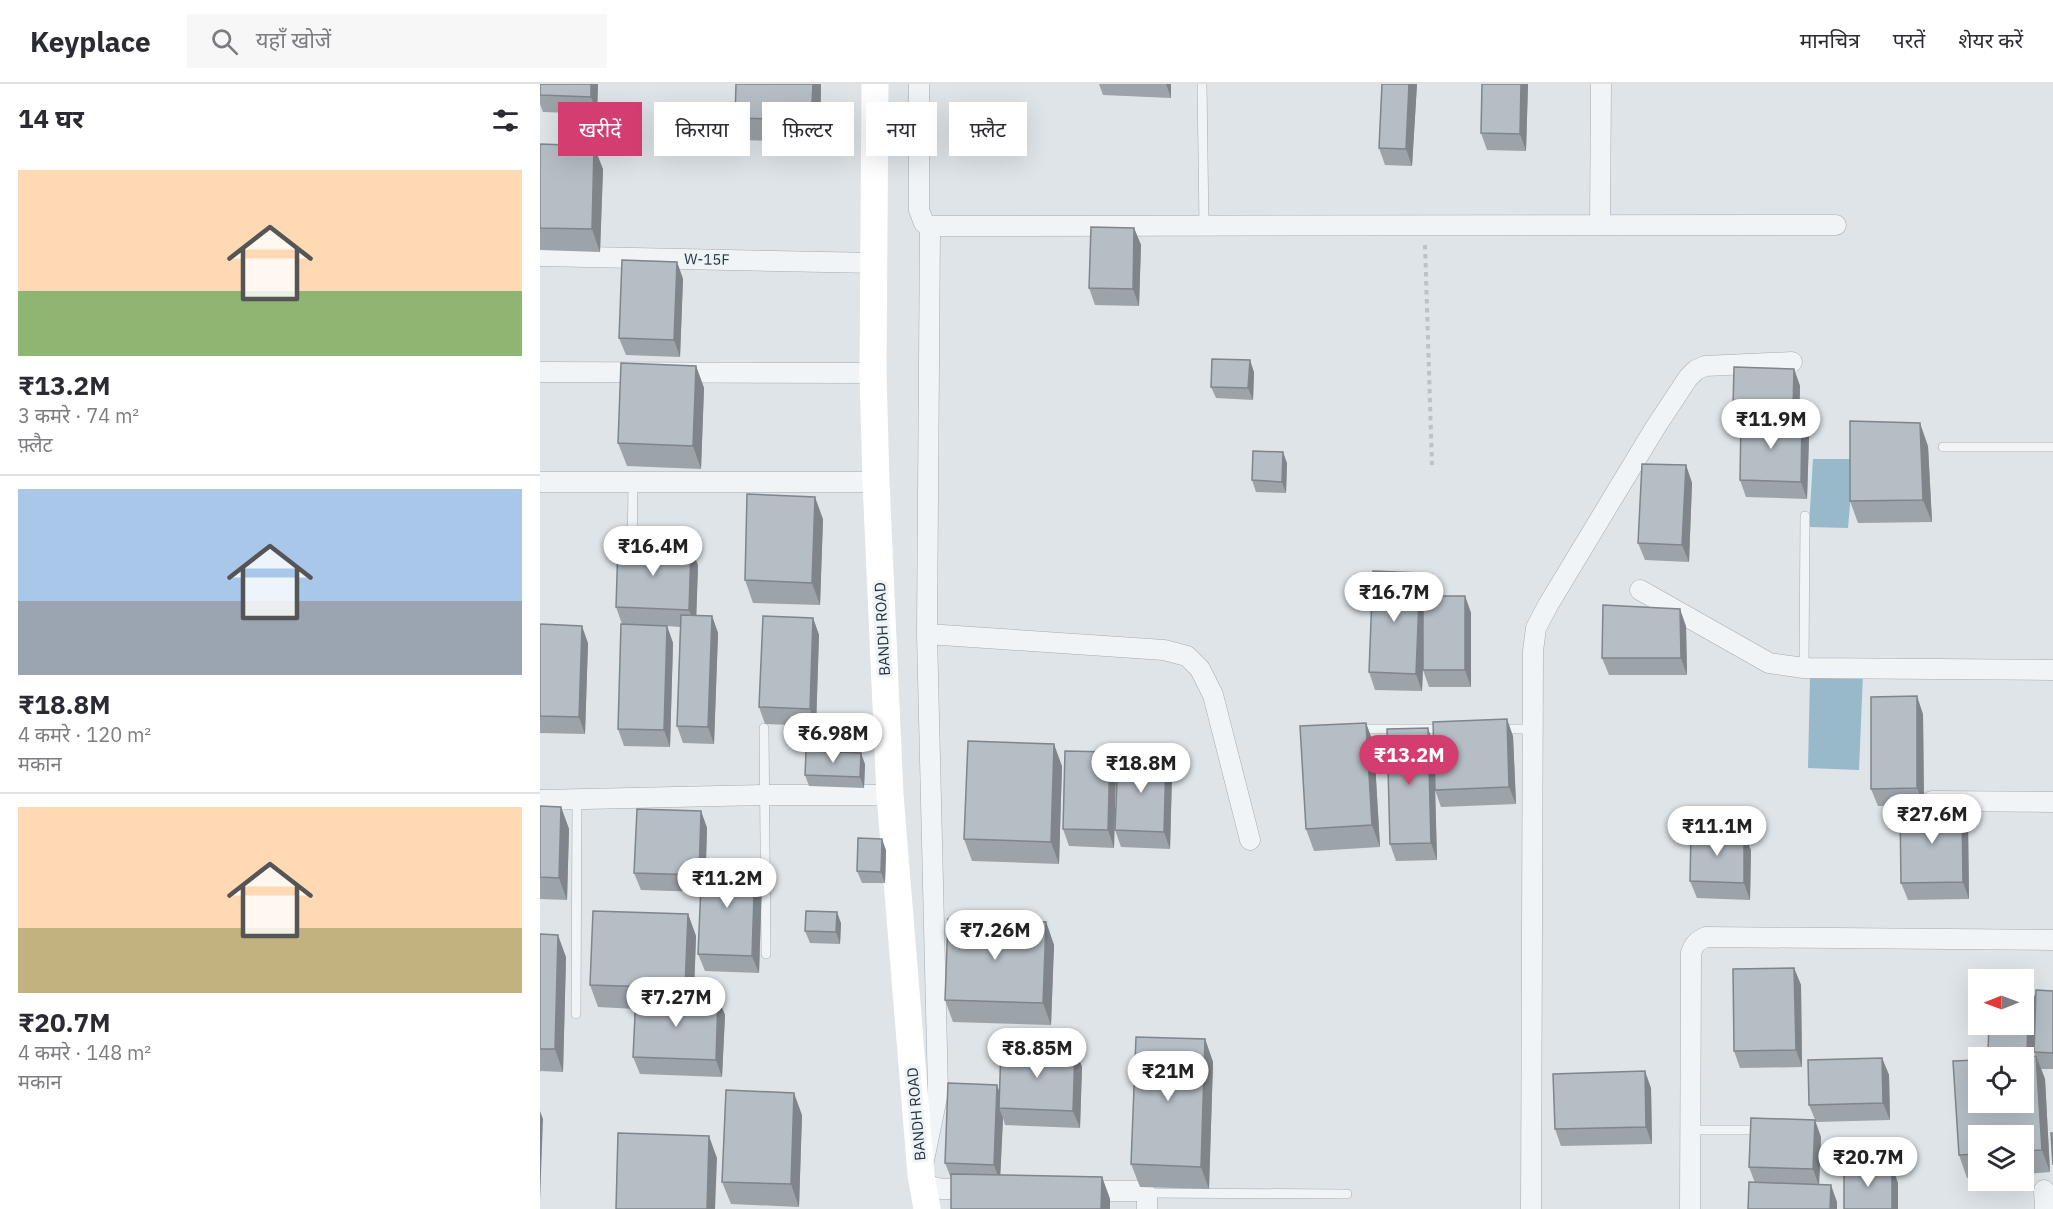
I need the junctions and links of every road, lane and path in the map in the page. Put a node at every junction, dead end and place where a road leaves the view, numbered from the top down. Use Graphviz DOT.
graph roads {
  1 [pos="875,84"];
  2 [pos="919,84"];
  3 [pos="1202,84"];
  4 [pos="1601,84"];
  5 [pos="1600,224"];
  6 [pos="1836,225"];
  7 [pos="930,226"];
  8 [pos="1204,226"];
  9 [pos="1424,226"];
  10 [pos="540,256"];
  11 [pos="875,263"];
  12 [pos="1792,362"];
  13 [pos="540,372"];
  14 [pos="873,373"];
  15 [pos="1943,447"];
  16 [pos="2053,447"];
  17 [pos="1432,465"];
  18 [pos="540,482"];
  19 [pos="633,482"];
  20 [pos="876,482"];
  21 [pos="1805,516"];
  22 [pos="632,559"];
  23 [pos="1640,590"];
  24 [pos="927,634"];
  25 [pos="1804,668"];
  26 [pos="2053,670"];
  27 [pos="764,728"];
  28 [pos="1354,729"];
  29 [pos="1449,729"];
  30 [pos="1485,729"];
  31 [pos="1533,729"];
  32 [pos="765,795"];
  33 [pos="890,795"];
  34 [pos="540,800"];
  35 [pos="577,800"];
  36 [pos="1932,801"];
  37 [pos="2053,802"];
  38 [pos="1250,840"];
  39 [pos="2053,940"];
  40 [pos="766,954"];
  41 [pos="576,1014"];
  42 [pos="1691,1130"];
  43 [pos="1773,1130"];
  44 [pos="921,1175"];
  45 [pos="989,1189"];
  46 [pos="1059,1190"];
  47 [pos="1347,1194"];
  48 [pos="1146,1201"];
  49 [pos="927,1209"];
  50 [pos="1531,1209"];
  51 [pos="1690,1209"];
  1 -- 11 [label="street, BANDH ROAD"];
  2 -- 7 [label="street"];
  3 -- 8 [label="lane"];
  4 -- 5 [label="street"];
  5 -- 6 [label="street"];
  5 -- 9 [label="street"];
  7 -- 8 [label="street"];
  7 -- 24 [label="street"];
  8 -- 9 [label="street"];
  9 -- 17 [label="path"];
  10 -- 11 [label="street, W-15F"];
  11 -- 14 [label="street, BANDH ROAD"];
  12 -- 31 [label="street"];
  13 -- 14 [label="street"];
  14 -- 20 [label="street, BANDH ROAD"];
  15 -- 16 [label="lane"];
  18 -- 19 [label="street"];
  19 -- 20 [label="street"];
  19 -- 22 [label="lane"];
  20 -- 33 [label="street, BANDH ROAD"];
  21 -- 25 [label="lane"];
  23 -- 25 [label="street"];
  24 -- 38 [label="street"];
  24 -- 44 [label="street"];
  25 -- 26 [label="street"];
  27 -- 32 [label="lane"];
  28 -- 29 [label="lane"];
  30 -- 31 [label="lane"];
  31 -- 50 [label="street"];
  32 -- 33 [label="street"];
  32 -- 35 [label="street"];
  32 -- 40 [label="lane"];
  33 -- 44 [label="street, BANDH ROAD"];
  34 -- 35 [label="street"];
  35 -- 41 [label="lane"];
  36 -- 37 [label="street"];
  39 -- 42 [label="street"];
  42 -- 43 [label="lane"];
  42 -- 51 [label="street"];
  44 -- 45 [label="street"];
  44 -- 49 [label="street, BANDH ROAD"];
  46 -- 48 [label="street"];
  47 -- 48 [label="lane"];
}
